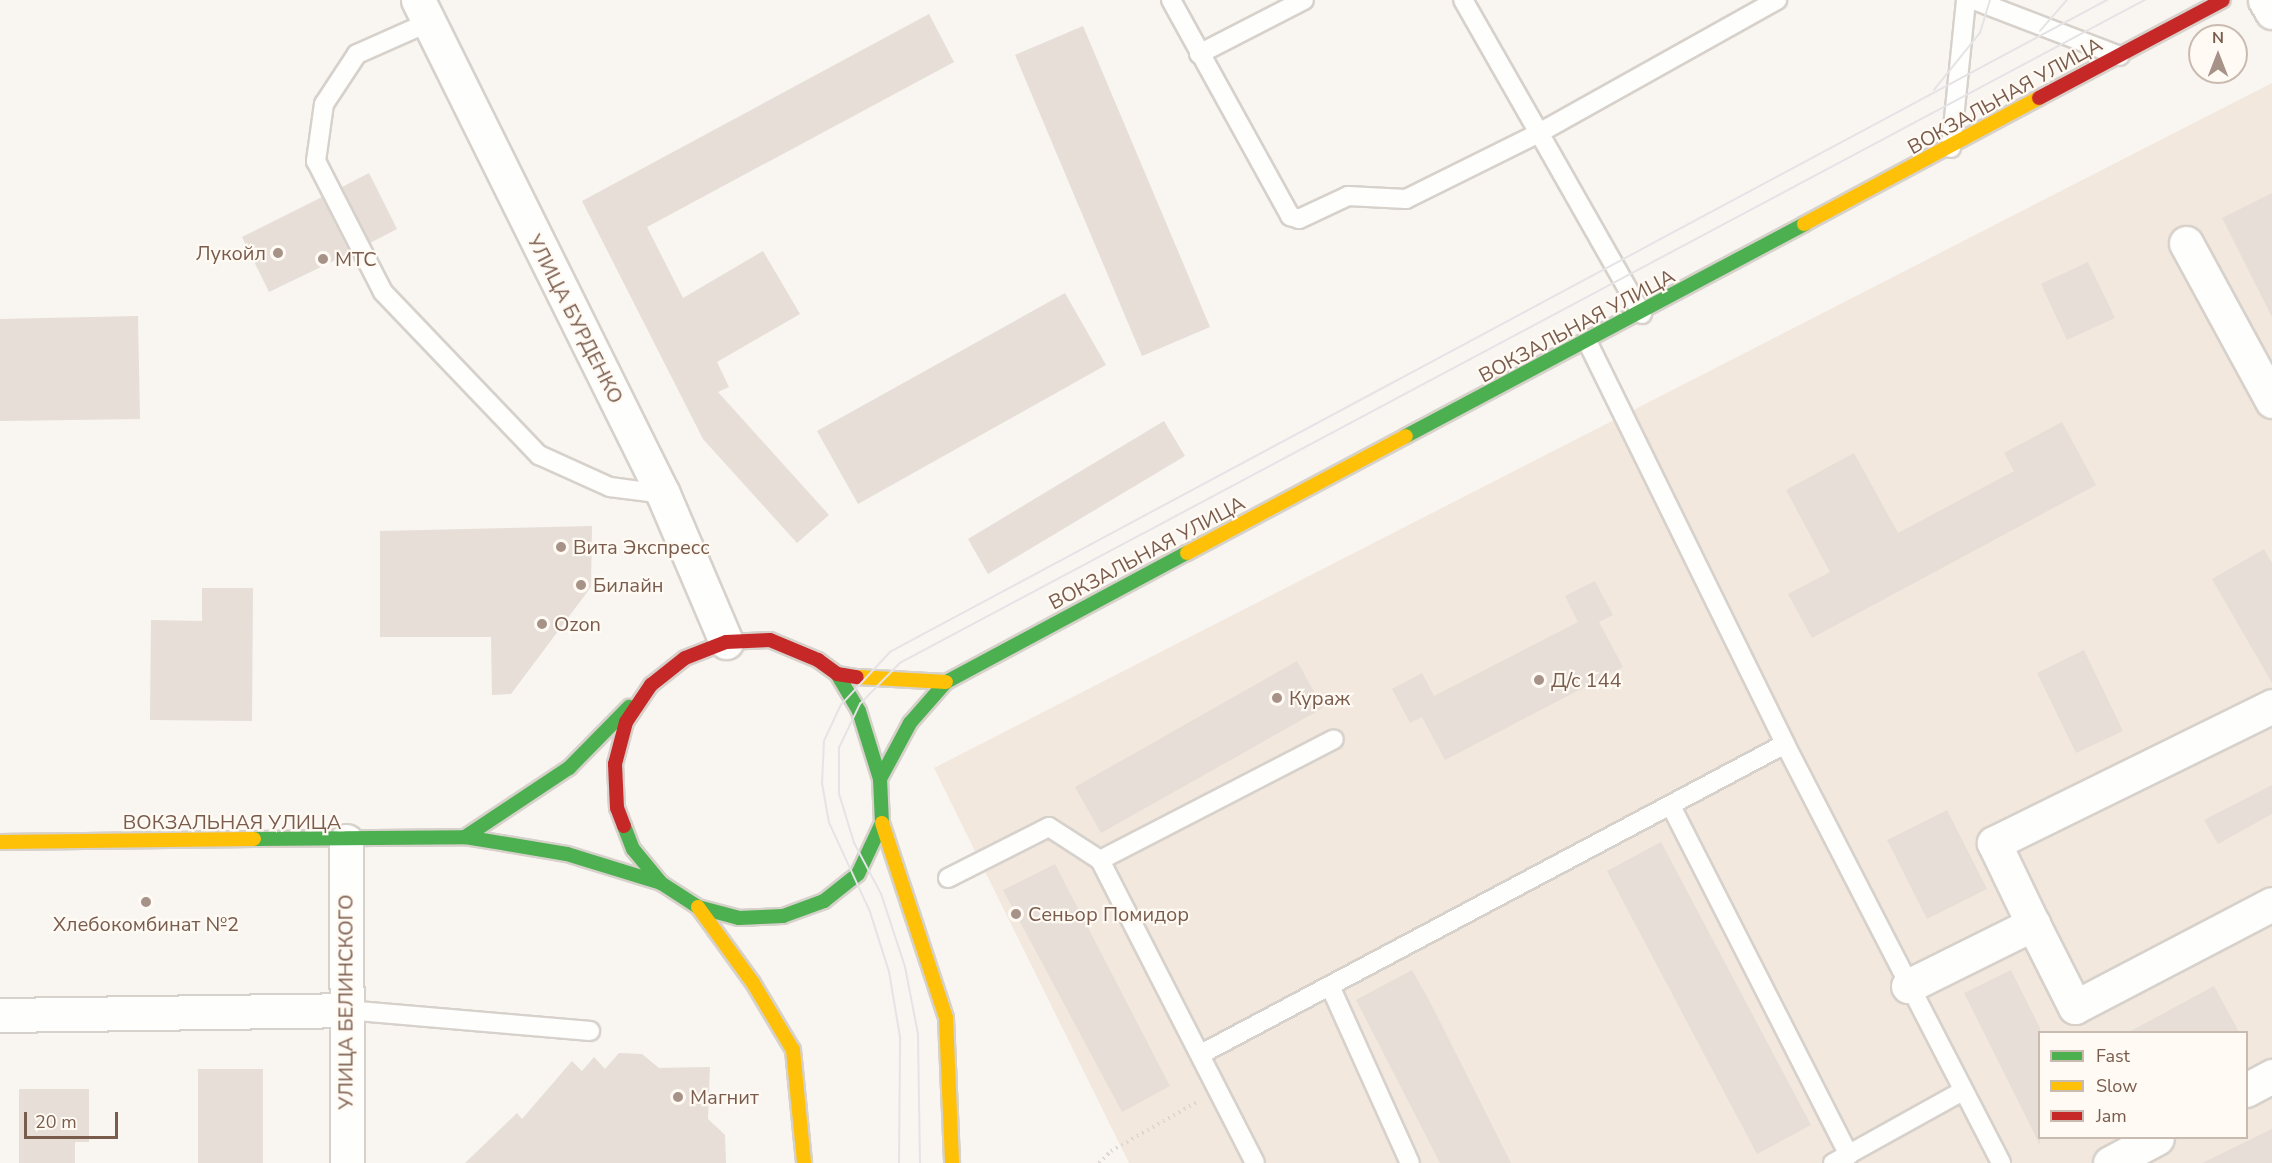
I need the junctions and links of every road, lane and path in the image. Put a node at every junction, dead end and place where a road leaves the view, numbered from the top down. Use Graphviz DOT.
graph roads {
  1 [pos="1171,0"];
  2 [pos="1304,0"];
  3 [pos="1463,0"];
  4 [pos="1777,0"];
  5 [pos="1966,0"];
  6 [pos="1974,0"];
  7 [pos="2223,0"];
  8 [pos="2265,0"];
  9 [pos="1758,5"];
  10 [pos="422,11"];
  11 [pos="2272,12"];
  12 [pos="1199,54"];
  13 [pos="2120,56"];
  14 [pos="1539,133"];
  15 [pos="1951,147"];
  16 [pos="2186,243"];
  17 [pos="1642,314"];
  18 [pos="1588,343"];
  19 [pos="2272,401"];
  20 [pos="663,494"];
  21 [pos="726,642"];
  22 [pos="837,675"];
  23 [pos="946,682"];
  24 [pos="651,685"];
  25 [pos="2272,706"];
  26 [pos="1334,739"];
  27 [pos="1785,744"];
  28 [pos="880,779"];
  29 [pos="1671,806"];
  30 [pos="882,823"];
  31 [pos="465,837"];
  32 [pos="346,841"];
  33 [pos="0,842"];
  34 [pos="1100,860"];
  35 [pos="948,878"];
  36 [pos="661,883"];
  37 [pos="2272,904"];
  38 [pos="698,907"];
  39 [pos="2033,924"];
  40 [pos="1330,986"];
  41 [pos="1908,986"];
  42 [pos="346,1010"];
  43 [pos="0,1015"];
  44 [pos="590,1030"];
  45 [pos="1201,1054"];
  46 [pos="2272,1076"];
  47 [pos="2248,1089"];
  48 [pos="1217,1090"];
  49 [pos="1961,1092"];
  50 [pos="2153,1139"];
  51 [pos="1841,1159"];
  52 [pos="347,1163"];
  53 [pos="804,1163"];
  54 [pos="952,1163"];
  55 [pos="1099,1163"];
  56 [pos="1255,1163"];
  57 [pos="1410,1163"];
  58 [pos="2001,1163"];
  59 [pos="2110,1163"];
  1 -- 12 [label="lane"];
  2 -- 12 [label="lane"];
  3 -- 14 [label="lane"];
  4 -- 9 [label="lane"];
  5 -- 15 [label="lane"];
  6 -- 13 [label="lane"];
  7 -- 13 [label="main road, ВОКЗАЛЬНАЯ УЛИЦА"];
  8 -- 11 [label="street"];
  9 -- 14 [label="lane"];
  10 -- 20 [label="street, УЛИЦА БУРДЕНКО"];
  10 -- 20 [label="lane"];
  12 -- 14 [label="lane"];
  13 -- 15 [label="main road, ВОКЗАЛЬНАЯ УЛИЦА"];
  14 -- 17 [label="lane"];
  15 -- 17 [label="main road, ВОКЗАЛЬНАЯ УЛИЦА"];
  16 -- 19 [label="street"];
  17 -- 18 [label="main road, ВОКЗАЛЬНАЯ УЛИЦА"];
  18 -- 23 [label="main road, ВОКЗАЛЬНАЯ УЛИЦА"];
  18 -- 27 [label="lane"];
  20 -- 21 [label="street, УЛИЦА БУРДЕНКО"];
  21 -- 22 [label="main road"];
  21 -- 24 [label="main road"];
  22 -- 23 [label="main road, ВОКЗАЛЬНАЯ УЛИЦА"];
  22 -- 28 [label="main road"];
  23 -- 28 [label="main road, ВОКЗАЛЬНАЯ УЛИЦА"];
  24 -- 31 [label="main road"];
  24 -- 36 [label="main road"];
  25 -- 39 [label="street"];
  26 -- 34 [label="lane"];
  27 -- 29 [label="lane"];
  27 -- 41 [label="lane"];
  28 -- 30 [label="main road"];
  29 -- 40 [label="lane"];
  29 -- 51 [label="lane"];
  30 -- 38 [label="main road"];
  30 -- 54 [label="main road"];
  31 -- 32 [label="main road, ВОКЗАЛЬНАЯ УЛИЦА"];
  31 -- 36 [label="main road, ВОКЗАЛЬНАЯ УЛИЦА"];
  32 -- 33 [label="main road, ВОКЗАЛЬНАЯ УЛИЦА"];
  32 -- 42 [label="street, УЛИЦА БЕЛИНСКОГО"];
  34 -- 35 [label="lane"];
  34 -- 45 [label="lane"];
  36 -- 38 [label="main road"];
  37 -- 39 [label="street"];
  38 -- 53 [label="main road"];
  39 -- 41 [label="street"];
  40 -- 45 [label="lane"];
  40 -- 57 [label="lane"];
  41 -- 49 [label="lane"];
  42 -- 43 [label="street"];
  42 -- 44 [label="lane"];
  42 -- 52 [label="street, УЛИЦА БЕЛИНСКОГО"];
  45 -- 48 [label="lane"];
  46 -- 47 [label="street"];
  48 -- 55 [label="path"];
  48 -- 56 [label="lane"];
  49 -- 51 [label="lane"];
  49 -- 58 [label="lane"];
  50 -- 59 [label="street"];
}
